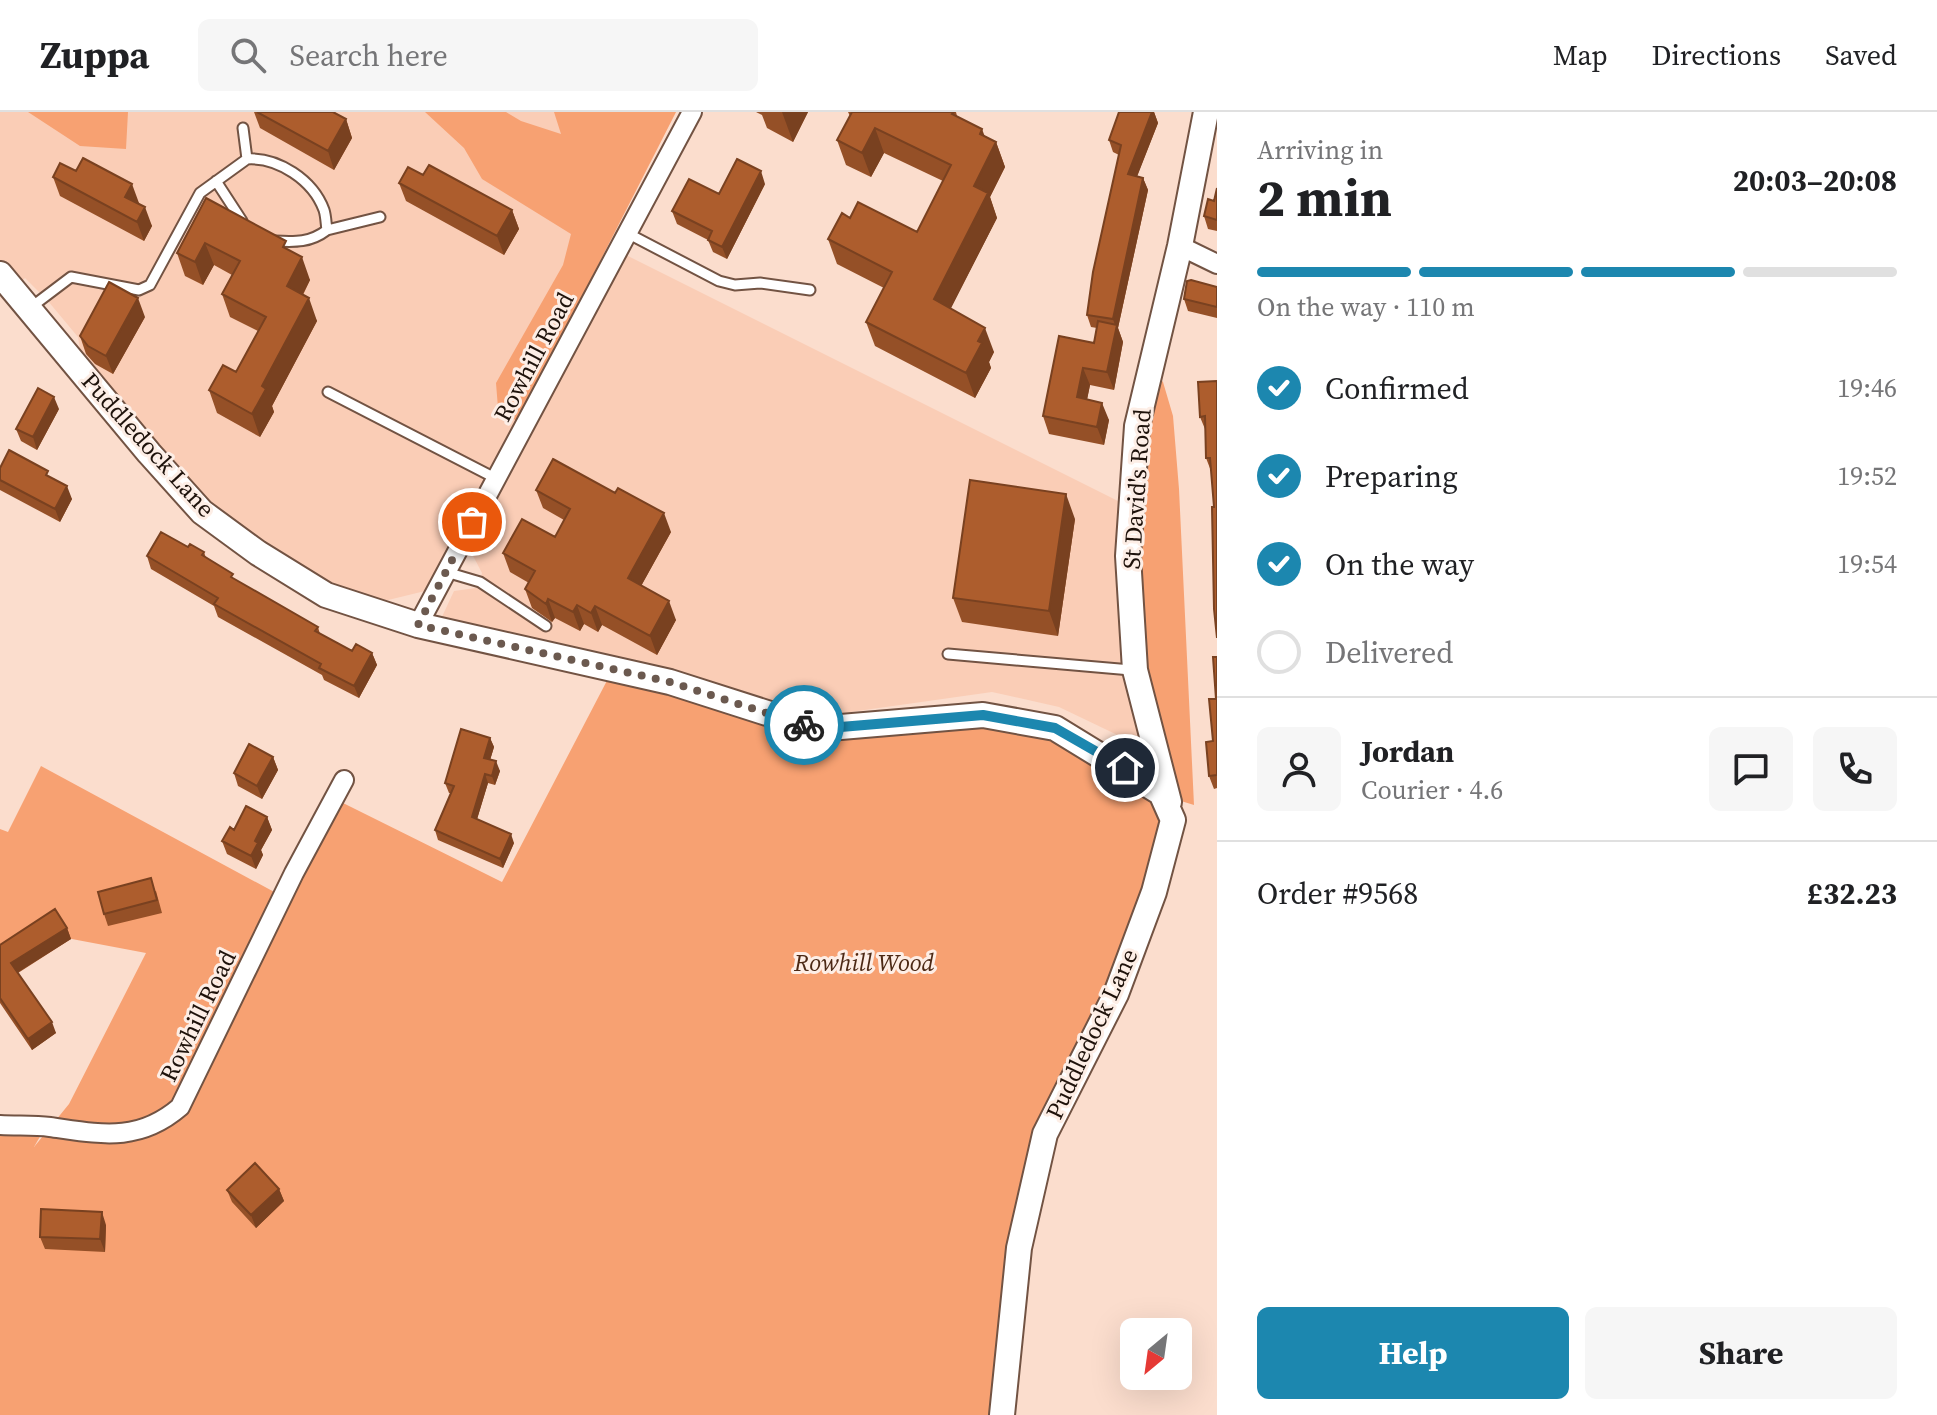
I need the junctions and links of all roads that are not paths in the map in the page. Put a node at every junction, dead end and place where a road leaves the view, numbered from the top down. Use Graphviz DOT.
graph roads {
  1 [pos="692,112"];
  2 [pos="1206,112"];
  3 [pos="243,128"];
  4 [pos="247,159"];
  5 [pos="216,181"];
  6 [pos="380,217"];
  7 [pos="327,230"];
  8 [pos="627,233"];
  9 [pos="1180,246"];
  10 [pos="1217,264"];
  11 [pos="0,274"];
  12 [pos="810,290"];
  13 [pos="30,308"];
  14 [pos="328,392"];
  15 [pos="495,478"];
  16 [pos="446,572"];
  17 [pos="418,625"];
  18 [pos="546,626"];
  19 [pos="948,654"];
  20 [pos="1135,670"];
  21 [pos="344,780"];
  22 [pos="1173,820"];
  23 [pos="0,1125"];
  24 [pos="1002,1415"];
  1 -- 8 [label="street, Rowhill Road"];
  2 -- 9 [label="street, St David's Road"];
  3 -- 4 [label="lane"];
  4 -- 5 [label="lane"];
  4 -- 7 [label="lane"];
  5 -- 7 [label="lane"];
  5 -- 13 [label="lane"];
  6 -- 7 [label="lane"];
  8 -- 12 [label="lane"];
  8 -- 15 [label="street, Rowhill Road"];
  9 -- 10 [label="street"];
  9 -- 20 [label="street, St David's Road"];
  11 -- 13 [label="street, Puddledock Lane"];
  13 -- 17 [label="street, Puddledock Lane"];
  14 -- 15 [label="lane"];
  15 -- 16 [label="street, Rowhill Road"];
  16 -- 17 [label="street, Rowhill Road"];
  16 -- 18 [label="lane"];
  17 -- 22 [label="street, Puddledock Lane"];
  19 -- 20 [label="lane"];
  20 -- 22 [label="street, St David's Road"];
  21 -- 23 [label="street, Rowhill Road"];
  22 -- 24 [label="street, Puddledock Lane"];
}
